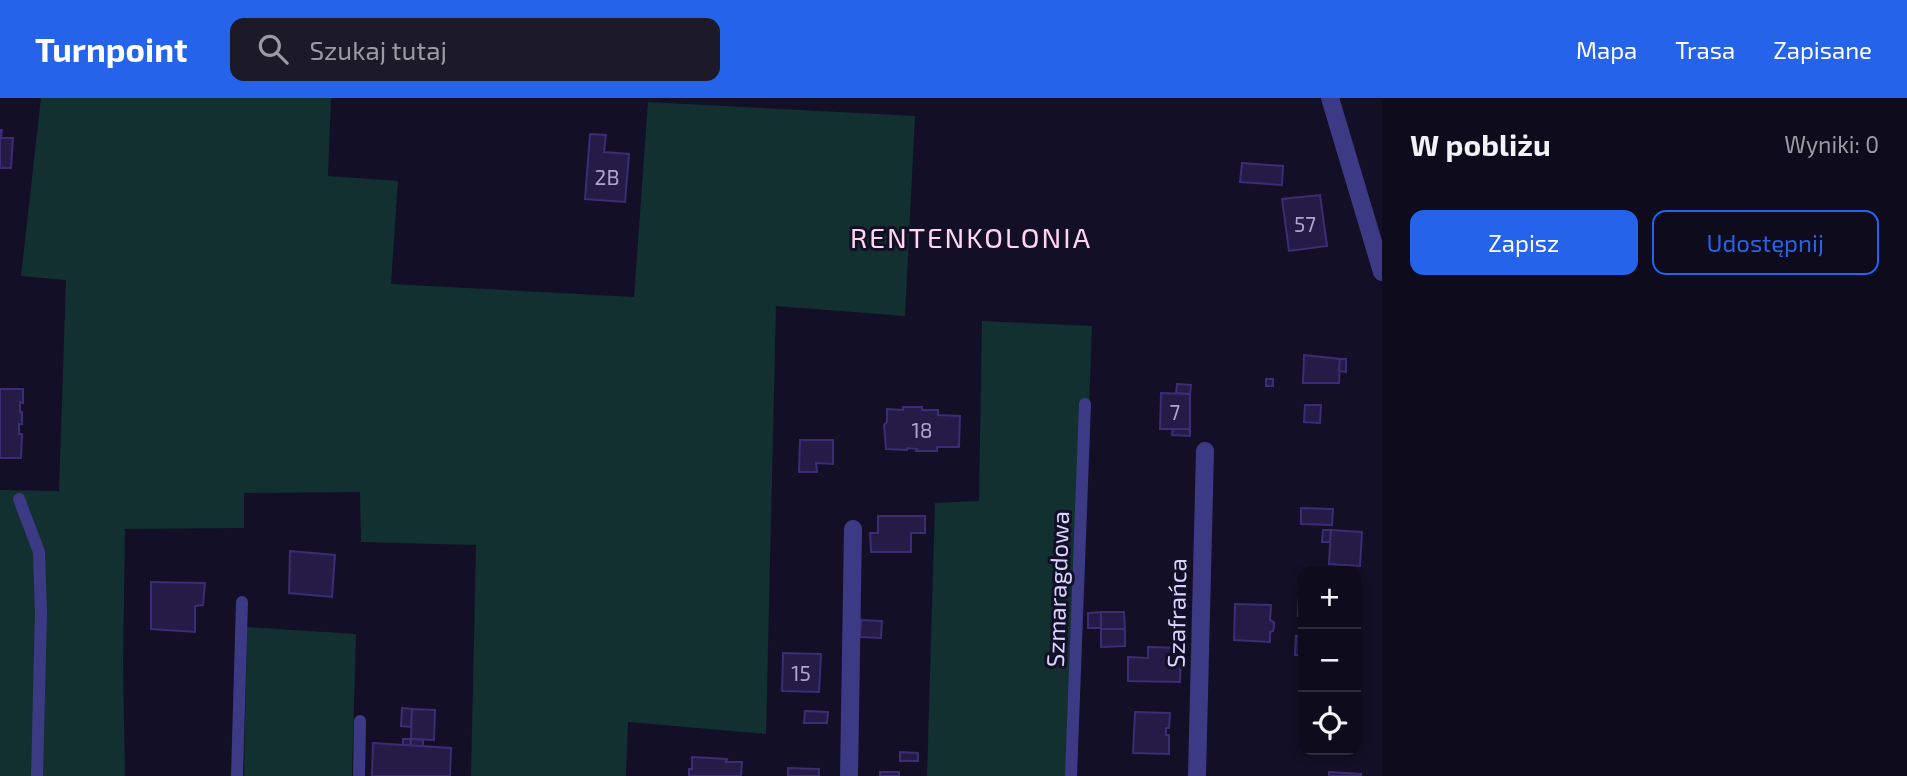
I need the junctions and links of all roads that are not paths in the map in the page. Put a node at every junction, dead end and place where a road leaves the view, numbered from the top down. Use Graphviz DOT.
graph roads {
  1 [pos="1329,98"];
  2 [pos="1382,272"];
  3 [pos="1085,404"];
  4 [pos="1205,451"];
  5 [pos="19,499"];
  6 [pos="853,529"];
  7 [pos="242,602"];
  8 [pos="360,721"];
  9 [pos="37,776"];
  10 [pos="236,776"];
  11 [pos="359,776"];
  12 [pos="849,776"];
  13 [pos="1071,776"];
  14 [pos="1197,776"];
  1 -- 2 [label="street"];
  3 -- 13 [label="lane, Szmaragdowa"];
  4 -- 14 [label="street, Szafrańca"];
  5 -- 9 [label="lane"];
  6 -- 12 [label="street"];
  7 -- 10 [label="lane"];
  8 -- 11 [label="lane"];
}
